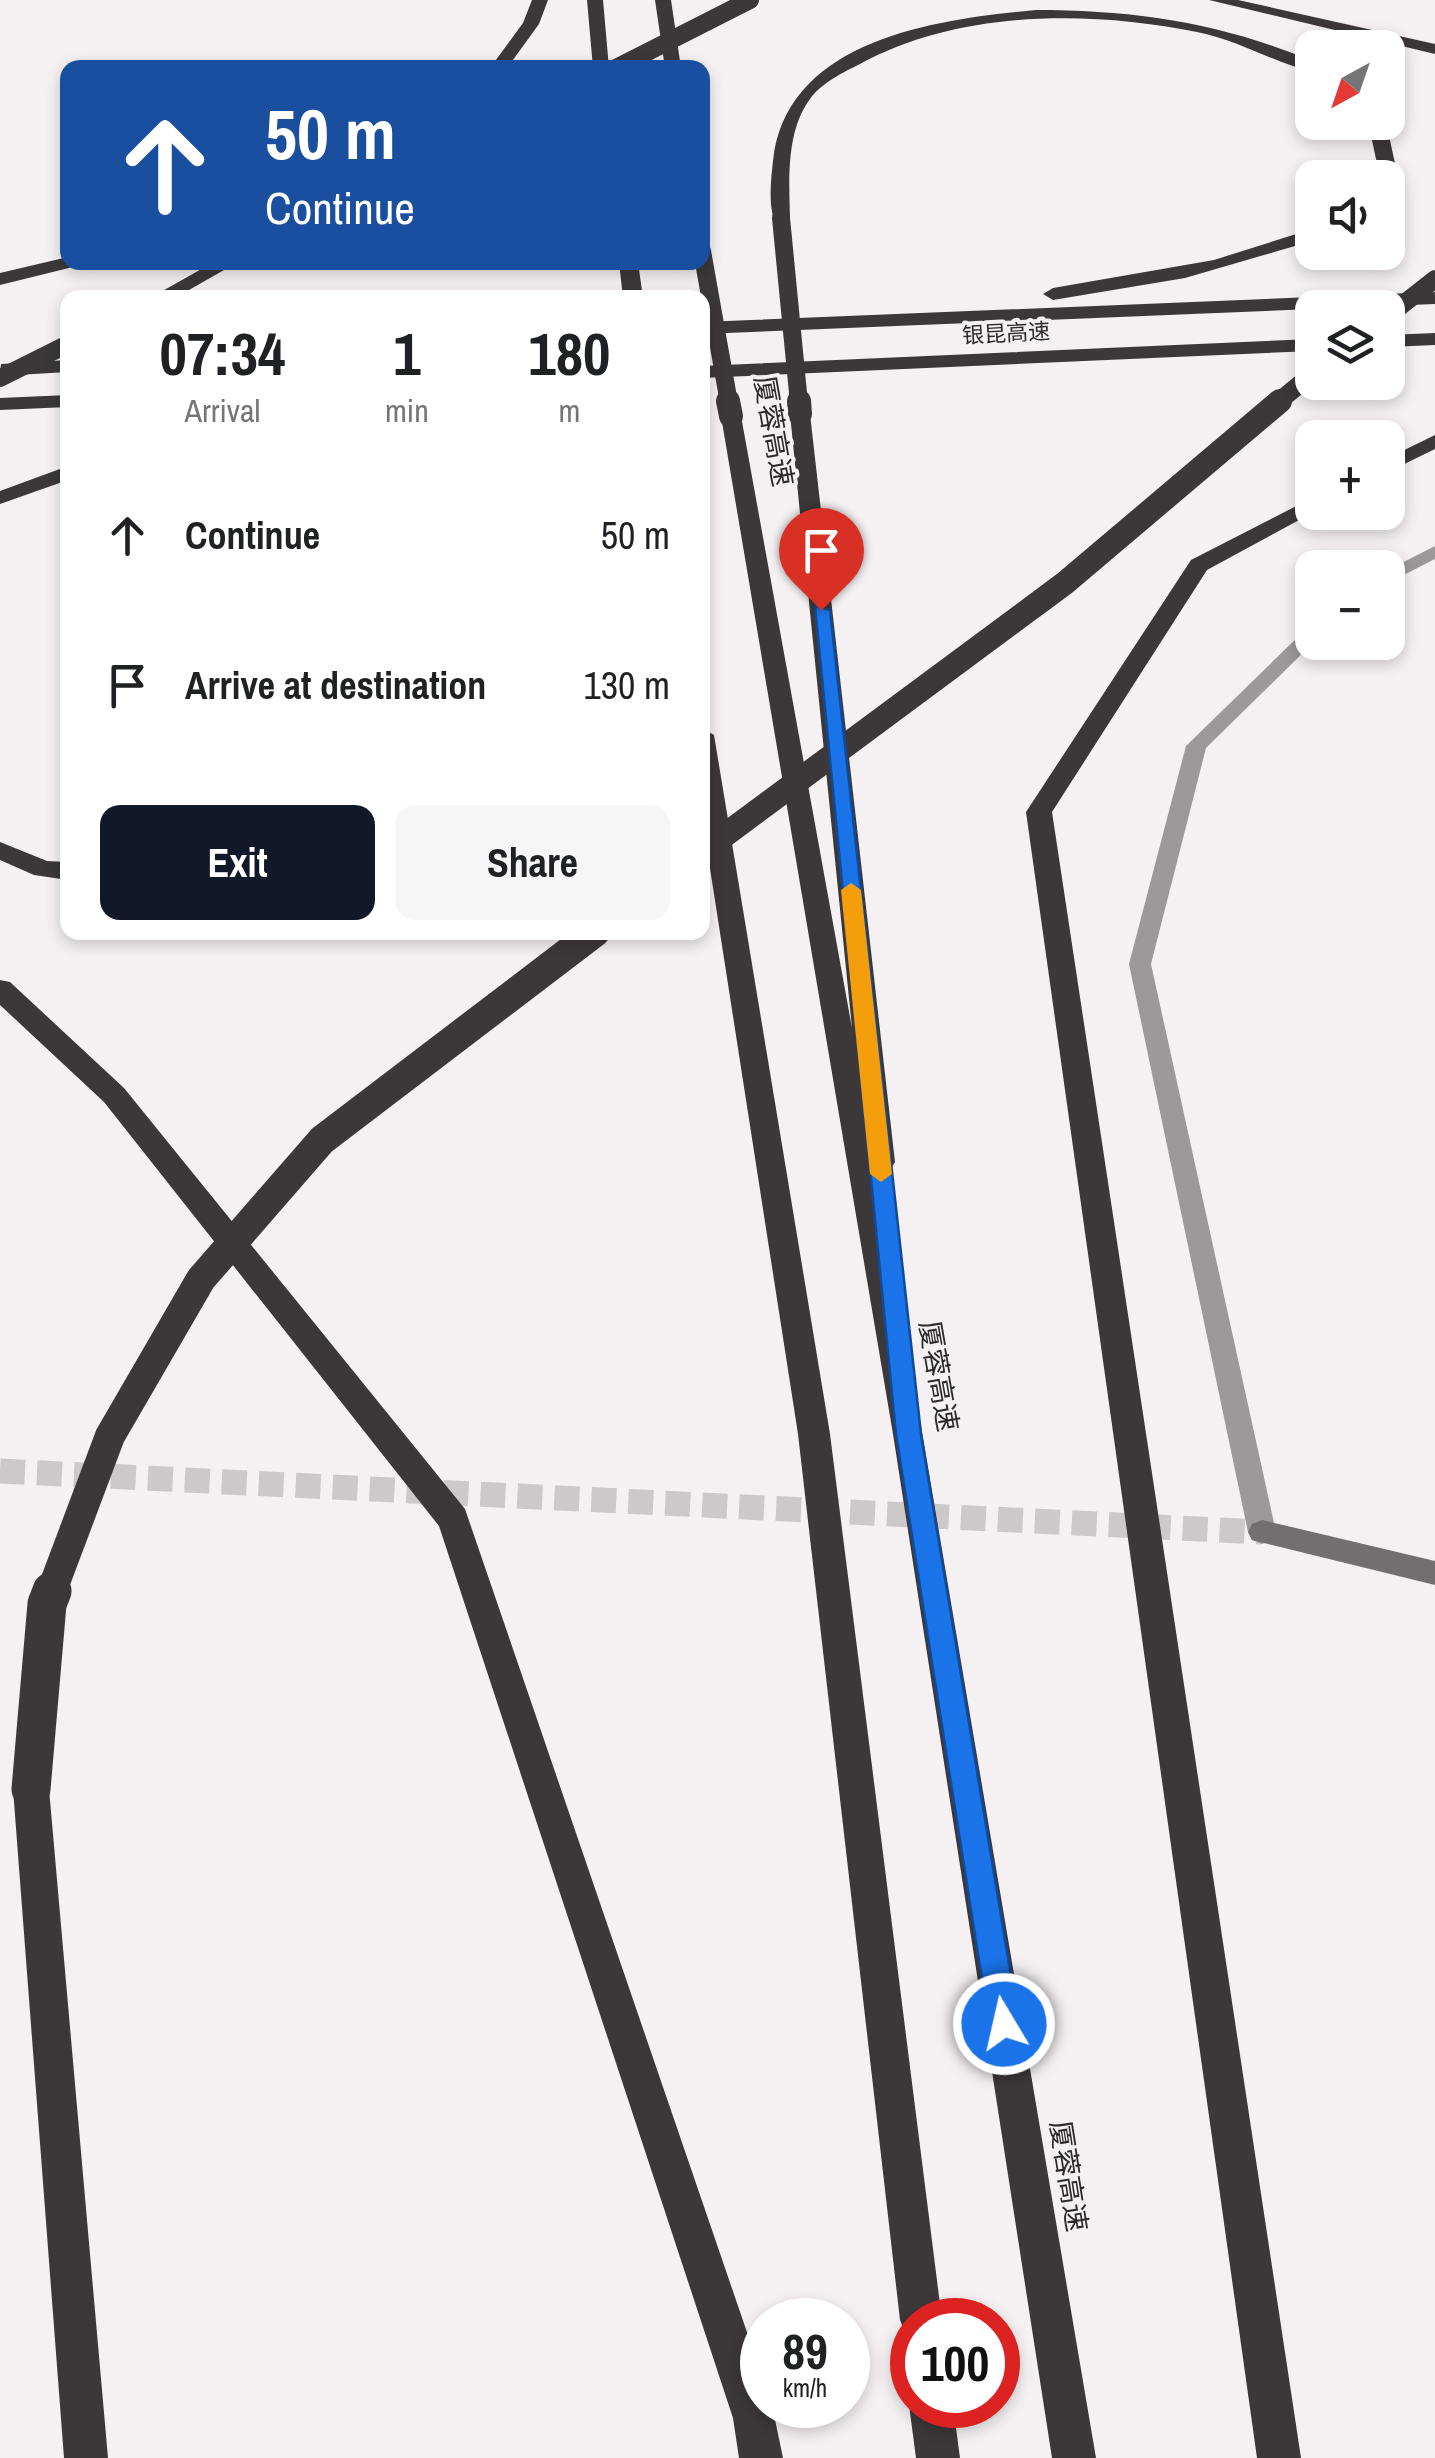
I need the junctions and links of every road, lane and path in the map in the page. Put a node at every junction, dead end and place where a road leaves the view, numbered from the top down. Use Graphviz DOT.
graph roads {
  1 [pos="540,0"];
  2 [pos="594,0"];
  3 [pos="663,0"];
  4 [pos="750,0"];
  5 [pos="1217,0"];
  6 [pos="1435,49"];
  7 [pos="504,60"];
  8 [pos="600,60"];
  9 [pos="632,60"];
  10 [pos="671,60"];
  11 [pos="1295,60"];
  12 [pos="1295,242"];
  13 [pos="60,265"];
  14 [pos="213,270"];
  15 [pos="1435,279"];
  16 [pos="0,280"];
  17 [pos="174,290"];
  18 [pos="710,297"];
  19 [pos="1435,298"];
  20 [pos="1405,303"];
  21 [pos="865,318"];
  22 [pos="710,328"];
  23 [pos="1435,339"];
  24 [pos="1405,341"];
  25 [pos="1295,346"];
  26 [pos="60,348"];
  27 [pos="60,367"];
  28 [pos="6,372"];
  29 [pos="710,372"];
  30 [pos="1295,388"];
  31 [pos="60,401"];
  32 [pos="0,404"];
  33 [pos="1435,441"];
  34 [pos="1405,457"];
  35 [pos="60,475"];
  36 [pos="0,498"];
  37 [pos="1295,515"];
  38 [pos="1435,552"];
  39 [pos="1405,568"];
  40 [pos="1295,650"];
  41 [pos="710,785"];
  42 [pos="710,846"];
  43 [pos="0,850"];
  44 [pos="60,871"];
  45 [pos="584,940"];
  46 [pos="0,988"];
  47 [pos="909,1434"];
  48 [pos="1262,1532"];
  49 [pos="1435,1573"];
  50 [pos="918,2298"];
  51 [pos="934,2428"];
  52 [pos="86,2458"];
  53 [pos="761,2458"];
  54 [pos="938,2458"];
  55 [pos="1074,2458"];
  56 [pos="1279,2458"];
  1 -- 7 [label="highway"];
  2 -- 8 [label="highway"];
  3 -- 10 [label="highway"];
  4 -- 9 [label="highway, bridge"];
  5 -- 6 [label="highway"];
  11 -- 47 [label="highway, bridge"];
  12 -- 21 [label="highway"];
  13 -- 16 [label="highway"];
  14 -- 17 [label="highway"];
  15 -- 20 [label="highway, bridge"];
  18 -- 47 [label="highway, 厦蓉高速, bridge"];
  19 -- 21 [label="highway"];
  21 -- 22 [label="highway"];
  23 -- 24 [label="highway"];
  25 -- 29 [label="highway, 银昆高速"];
  26 -- 28 [label="highway, bridge"];
  27 -- 28 [label="highway"];
  30 -- 42 [label="highway, bridge"];
  31 -- 32 [label="highway"];
  33 -- 34 [label="highway"];
  35 -- 36 [label="highway"];
  37 -- 56 [label="highway"];
  38 -- 39 [label="lane"];
  40 -- 48 [label="lane"];
  41 -- 50 [label="highway"];
  43 -- 44 [label="highway"];
  45 -- 52 [label="highway, bridge"];
  46 -- 53 [label="highway"];
  47 -- 55 [label="highway, 厦蓉高速"];
  48 -- 49 [label="street"];
  51 -- 54 [label="highway"];
}
